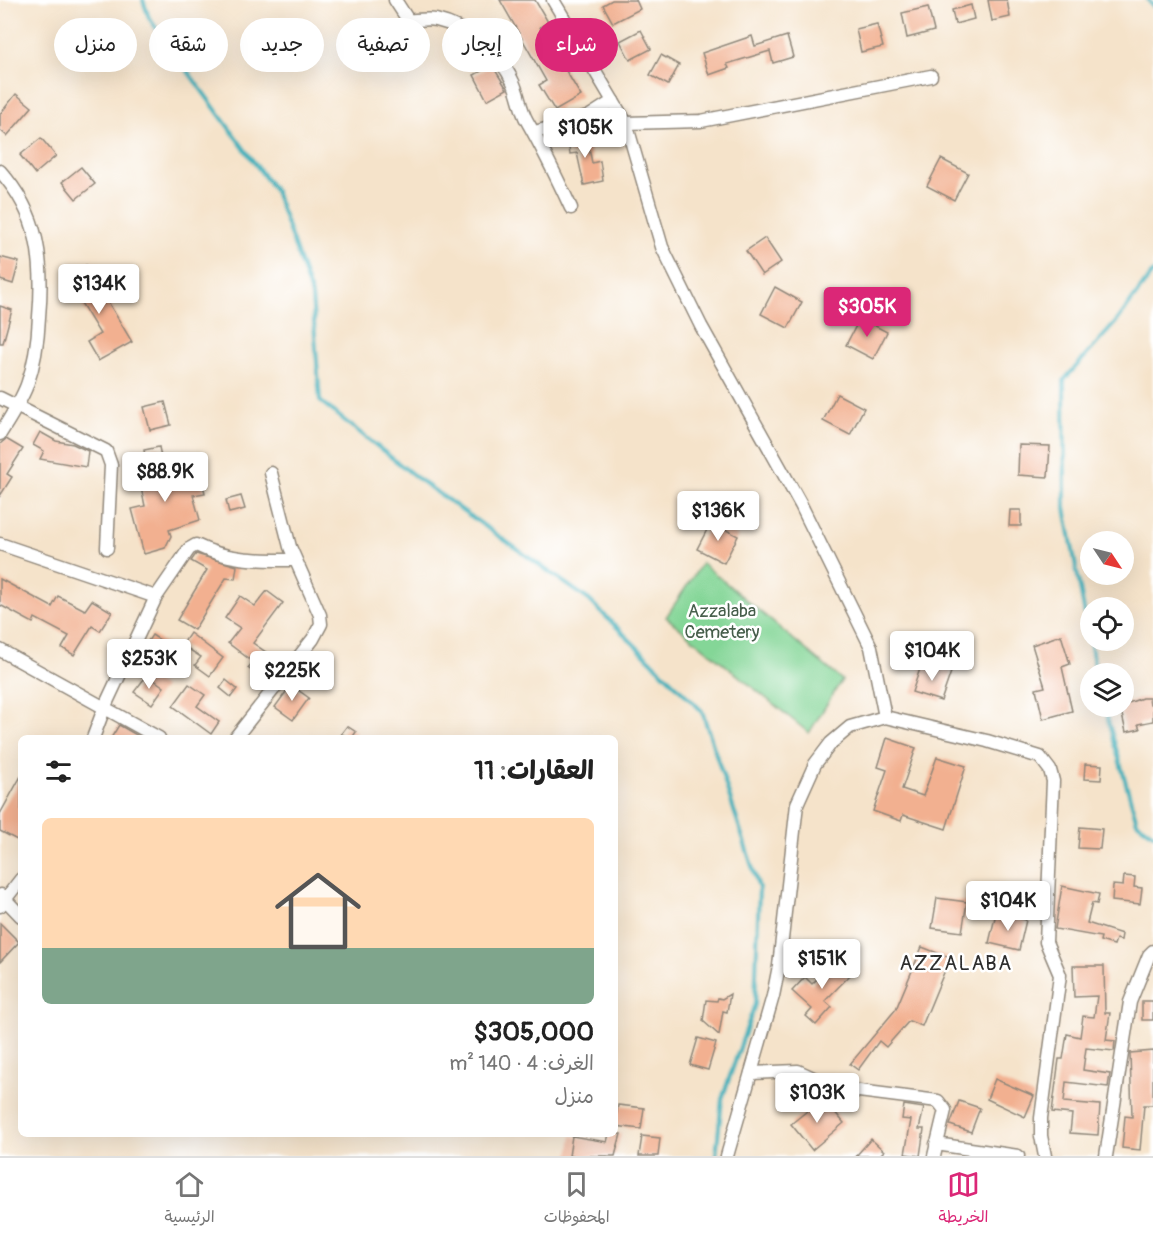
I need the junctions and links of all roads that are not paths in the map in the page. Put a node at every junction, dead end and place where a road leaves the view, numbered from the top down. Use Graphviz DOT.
graph roads {
  1 [pos="395,0"];
  2 [pos="553,0"];
  3 [pos="931,76"];
  4 [pos="612,101"];
  5 [pos="626,123"];
  6 [pos="535,132"];
  7 [pos="0,171"];
  8 [pos="570,208"];
  9 [pos="0,398"];
  10 [pos="17,406"];
  11 [pos="0,434"];
  12 [pos="271,474"];
  13 [pos="0,544"];
  14 [pos="107,548"];
  15 [pos="295,560"];
  16 [pos="156,597"];
  17 [pos="0,650"];
  18 [pos="105,706"];
  19 [pos="885,717"];
  20 [pos="94,735"];
  21 [pos="154,735"];
  22 [pos="237,735"];
  23 [pos="18,882"];
  24 [pos="2,901"];
  25 [pos="18,914"];
  26 [pos="1153,951"];
  27 [pos="751,1073"];
  28 [pos="935,1150"];
  29 [pos="998,1155"];
  30 [pos="727,1156"];
  31 [pos="1018,1156"];
  32 [pos="1045,1156"];
  33 [pos="1106,1156"];
  1 -- 6 [label="street"];
  2 -- 4 [label="street"];
  3 -- 5 [label="street"];
  4 -- 5 [label="street"];
  4 -- 6 [label="street"];
  5 -- 19 [label="street"];
  6 -- 8 [label="street"];
  7 -- 10 [label="street"];
  9 -- 10 [label="street"];
  10 -- 11 [label="street"];
  10 -- 14 [label="street"];
  12 -- 15 [label="street"];
  13 -- 16 [label="street"];
  15 -- 16 [label="street"];
  15 -- 22 [label="street"];
  16 -- 18 [label="street"];
  17 -- 18 [label="street"];
  18 -- 20 [label="street"];
  18 -- 21 [label="street"];
  19 -- 27 [label="street"];
  19 -- 32 [label="street"];
  23 -- 24 [label="street"];
  24 -- 25 [label="street"];
  26 -- 33 [label="street"];
  27 -- 28 [label="street"];
  27 -- 30 [label="street"];
  28 -- 29 [label="street"];
  29 -- 31 [label="street"];
}
